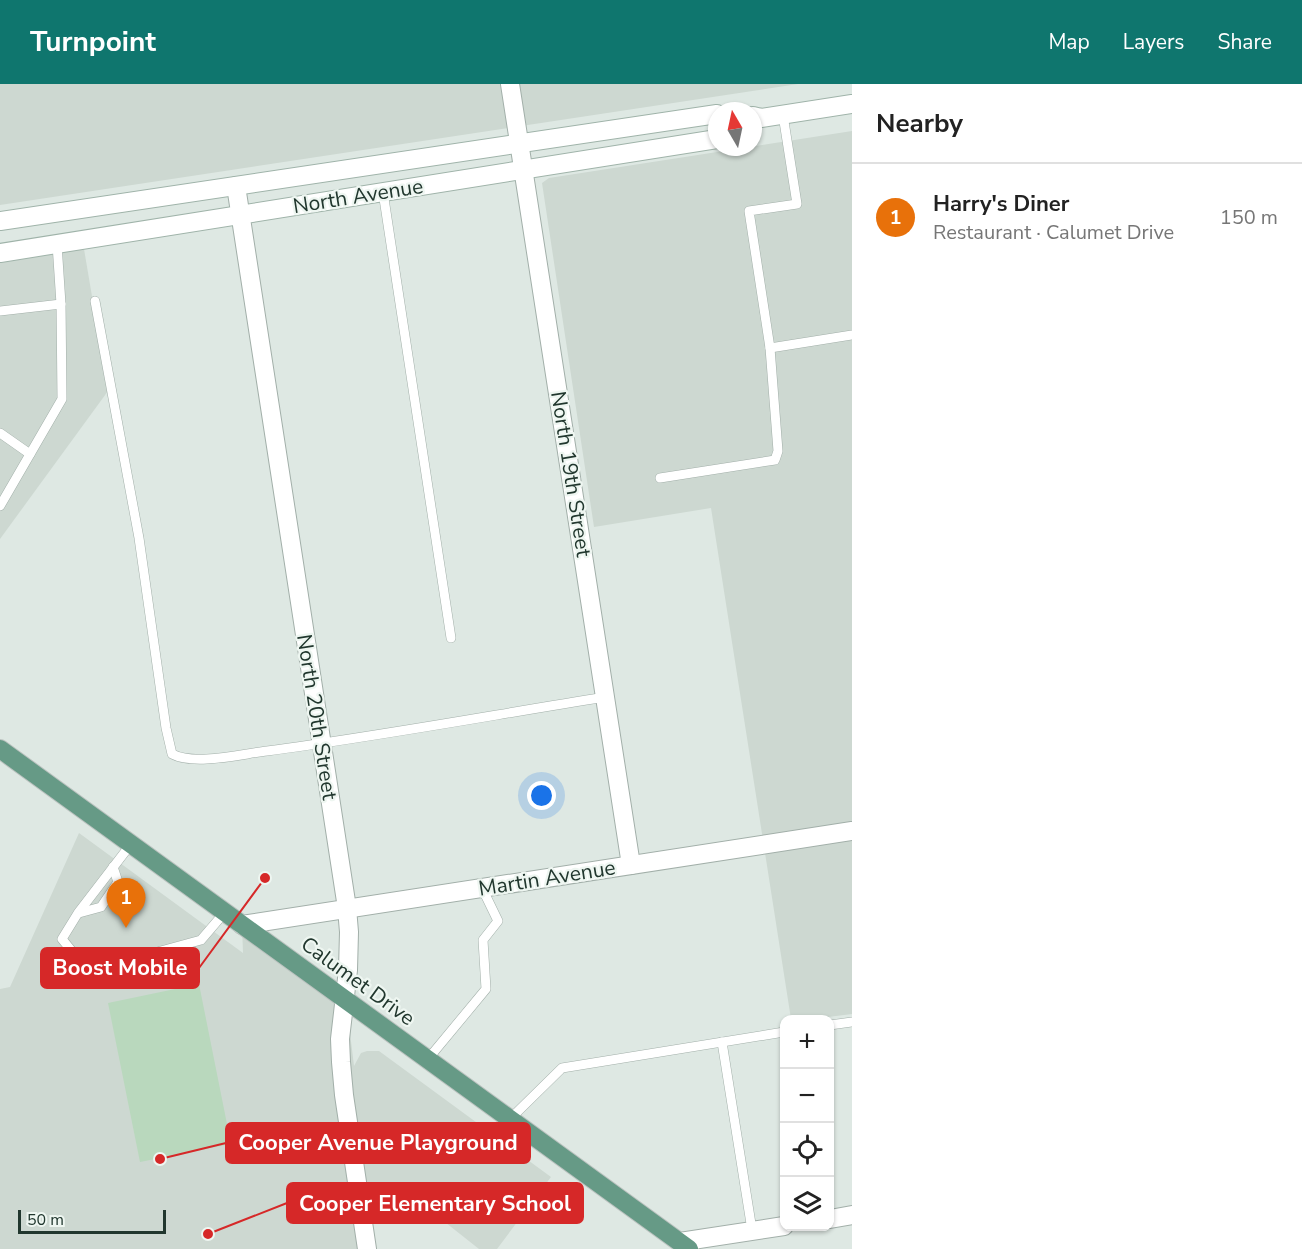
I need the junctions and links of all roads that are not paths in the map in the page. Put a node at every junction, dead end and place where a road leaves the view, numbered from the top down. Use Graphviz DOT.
graph roads {
  1 [pos="510,84"];
  2 [pos="852,104"];
  3 [pos="708,115"];
  4 [pos="783,115"];
  5 [pos="762,119"];
  6 [pos="708,140"];
  7 [pos="519,143"];
  8 [pos="524,170"];
  9 [pos="236,186"];
  10 [pos="383,192"];
  11 [pos="240,215"];
  12 [pos="0,221"];
  13 [pos="57,244"];
  14 [pos="0,253"];
  15 [pos="95,301"];
  16 [pos="61,304"];
  17 [pos="0,311"];
  18 [pos="852,335"];
  19 [pos="770,348"];
  20 [pos="0,433"];
  21 [pos="30,453"];
  22 [pos="660,478"];
  23 [pos="0,506"];
  24 [pos="451,638"];
  25 [pos="605,697"];
  26 [pos="321,744"];
  27 [pos="0,749"];
  28 [pos="852,831"];
  29 [pos="131,843"];
  30 [pos="631,865"];
  31 [pos="113,867"];
  32 [pos="482,888"];
  33 [pos="347,908"];
  34 [pos="225,912"];
  35 [pos="78,913"];
  36 [pos="242,925"];
  37 [pos="346,1000"];
  38 [pos="852,1022"];
  39 [pos="834,1024"];
  40 [pos="780,1033"];
  41 [pos="722,1042"];
  42 [pos="428,1059"];
  43 [pos="510,1119"];
  44 [pos="852,1215"];
  45 [pos="834,1218"];
  46 [pos="780,1226"];
  47 [pos="752,1230"];
  48 [pos="685,1245"];
  49 [pos="367,1249"];
  1 -- 7 [label="street, North 19th Street"];
  2 -- 4 [label="street"];
  3 -- 7 [label="street, North Avenue"];
  4 -- 5 [label="street"];
  4 -- 19 [label="lane"];
  6 -- 8 [label="street, North Avenue"];
  7 -- 8 [label="street, North 19th Street"];
  7 -- 9 [label="street, North Avenue"];
  8 -- 10 [label="street, North Avenue"];
  8 -- 25 [label="street, North 19th Street"];
  9 -- 11 [label="street, North 20th Street"];
  9 -- 12 [label="street, North Avenue"];
  10 -- 11 [label="street, North Avenue"];
  10 -- 24 [label="lane"];
  11 -- 13 [label="street, North Avenue"];
  11 -- 26 [label="street, North 20th Street"];
  13 -- 14 [label="street, North Avenue"];
  13 -- 16 [label="lane"];
  15 -- 26 [label="lane"];
  16 -- 17 [label="lane"];
  16 -- 21 [label="lane"];
  18 -- 19 [label="lane"];
  19 -- 22 [label="lane"];
  20 -- 21 [label="lane"];
  21 -- 23 [label="lane"];
  25 -- 26 [label="lane"];
  25 -- 30 [label="street, North 19th Street"];
  26 -- 33 [label="street, North 20th Street"];
  27 -- 29 [label="main road, Calumet Drive"];
  28 -- 30 [label="street, Martin Avenue"];
  29 -- 31 [label="lane"];
  29 -- 34 [label="main road, Calumet Drive"];
  30 -- 32 [label="street, Martin Avenue"];
  31 -- 35 [label="lane"];
  31 -- 35 [label="lane"];
  32 -- 33 [label="street, Martin Avenue"];
  32 -- 42 [label="lane"];
  33 -- 36 [label="street, Martin Avenue"];
  33 -- 37 [label="street, North 20th Street"];
  34 -- 35 [label="lane"];
  34 -- 36 [label="main road, Calumet Drive"];
  36 -- 37 [label="main road, Calumet Drive"];
  37 -- 42 [label="main road, Calumet Drive"];
  37 -- 49 [label="street, North 20th Street"];
  38 -- 39 [label="lane"];
  40 -- 41 [label="lane"];
  41 -- 43 [label="lane"];
  41 -- 47 [label="lane"];
  42 -- 43 [label="main road, Calumet Drive"];
  43 -- 48 [label="main road, Calumet Drive"];
  44 -- 45 [label="street"];
  46 -- 47 [label="street"];
  47 -- 48 [label="street"];
}
